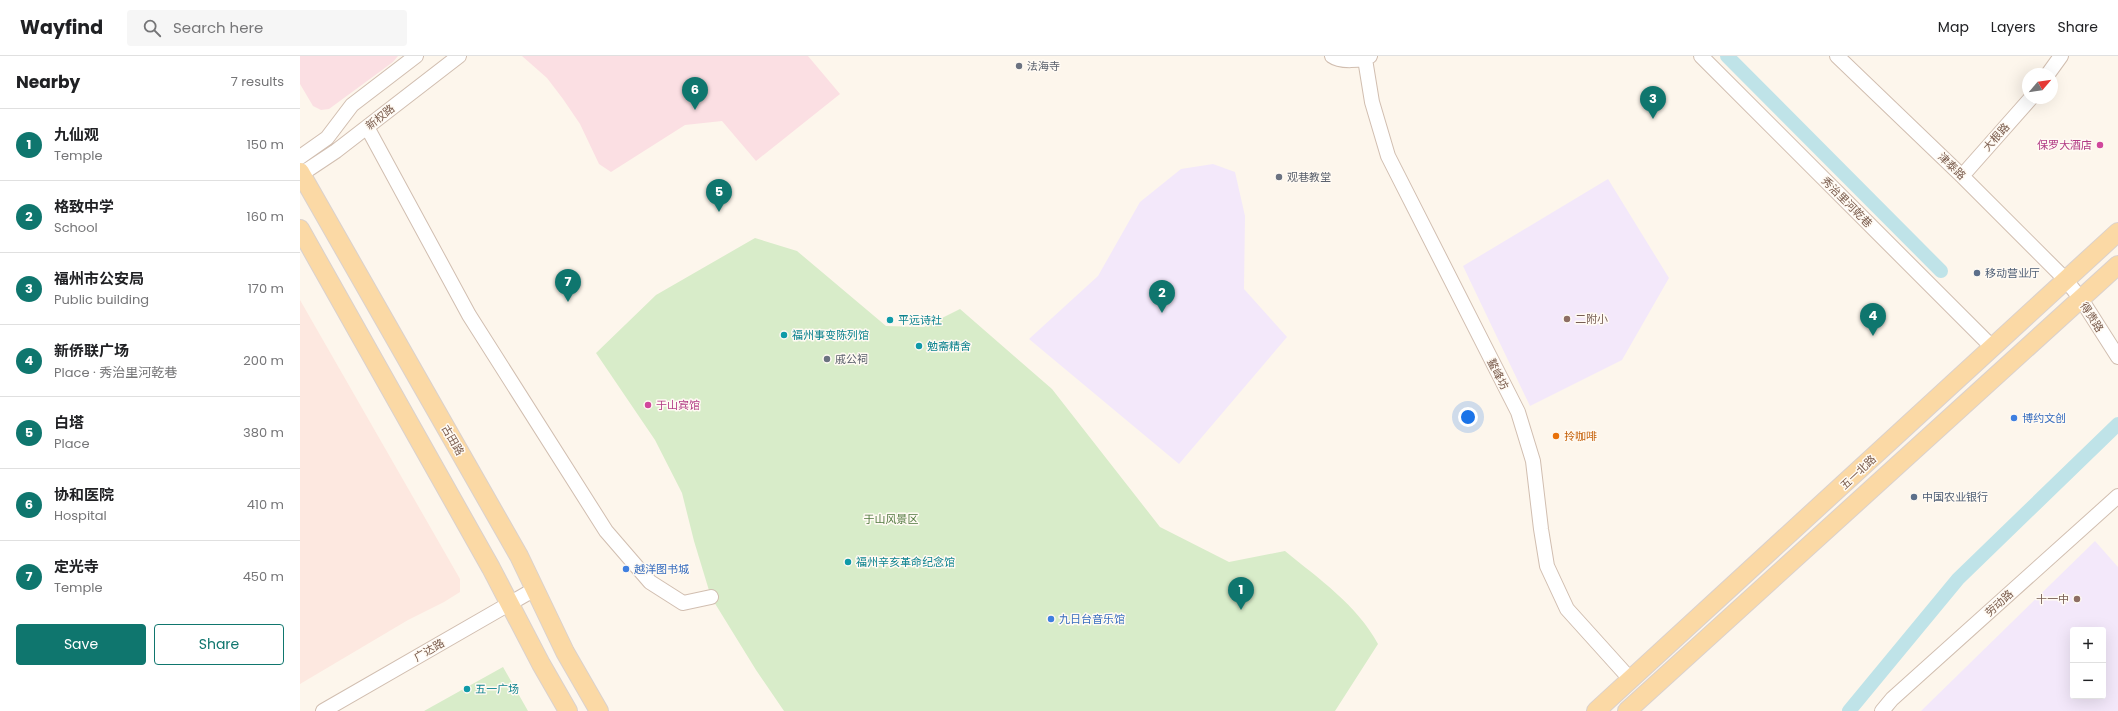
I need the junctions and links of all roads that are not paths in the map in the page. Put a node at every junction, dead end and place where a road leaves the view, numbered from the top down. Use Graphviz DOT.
graph roads {
  1 [pos="416,56"];
  2 [pos="459,56"];
  3 [pos="1701,56"];
  4 [pos="1837,56"];
  5 [pos="2061,56"];
  6 [pos="1334,57"];
  7 [pos="1368,58"];
  8 [pos="2052,68"];
  9 [pos="2026,104"];
  10 [pos="367,127"];
  11 [pos="300,169"];
  12 [pos="1962,176"];
  13 [pos="300,229"];
  14 [pos="2118,232"];
  15 [pos="2118,265"];
  16 [pos="2065,279"];
  17 [pos="2081,299"];
  18 [pos="1993,348"];
  19 [pos="2118,357"];
  20 [pos="2118,496"];
  21 [pos="535,589"];
  22 [pos="712,597"];
  23 [pos="510,603"];
  24 [pos="1631,680"];
  25 [pos="323,711"];
  26 [pos="568,711"];
  27 [pos="599,711"];
  28 [pos="1596,711"];
  29 [pos="1627,711"];
  30 [pos="1882,711"];
  1 -- 11 [label="street"];
  2 -- 10 [label="street, 新权路"];
  3 -- 18 [label="street, 秀治里河乾巷"];
  4 -- 12 [label="street, 津泰路"];
  5 -- 8 [label="street"];
  6 -- 7 [label="street"];
  7 -- 24 [label="street, 鳌峰坊"];
  9 -- 12 [label="street, 大根路"];
  10 -- 11 [label="street, 新权路"];
  10 -- 22 [label="street"];
  11 -- 21 [label="main road, 古田路"];
  12 -- 16 [label="street, 津泰路"];
  13 -- 23 [label="main road"];
  14 -- 16 [label="main road, 五一北路"];
  15 -- 17 [label="main road, 五一北路"];
  16 -- 17 [label="street, 得贵路"];
  16 -- 18 [label="main road, 五一北路"];
  17 -- 19 [label="street, 得贵路"];
  17 -- 29 [label="main road, 五一北路"];
  18 -- 24 [label="main road, 五一北路"];
  20 -- 30 [label="street, 劳动路"];
  21 -- 23 [label="street, 广达路"];
  21 -- 27 [label="main road, 古田路"];
  23 -- 25 [label="street, 广达路"];
  23 -- 26 [label="main road"];
  24 -- 28 [label="main road, 五一北路"];
}
